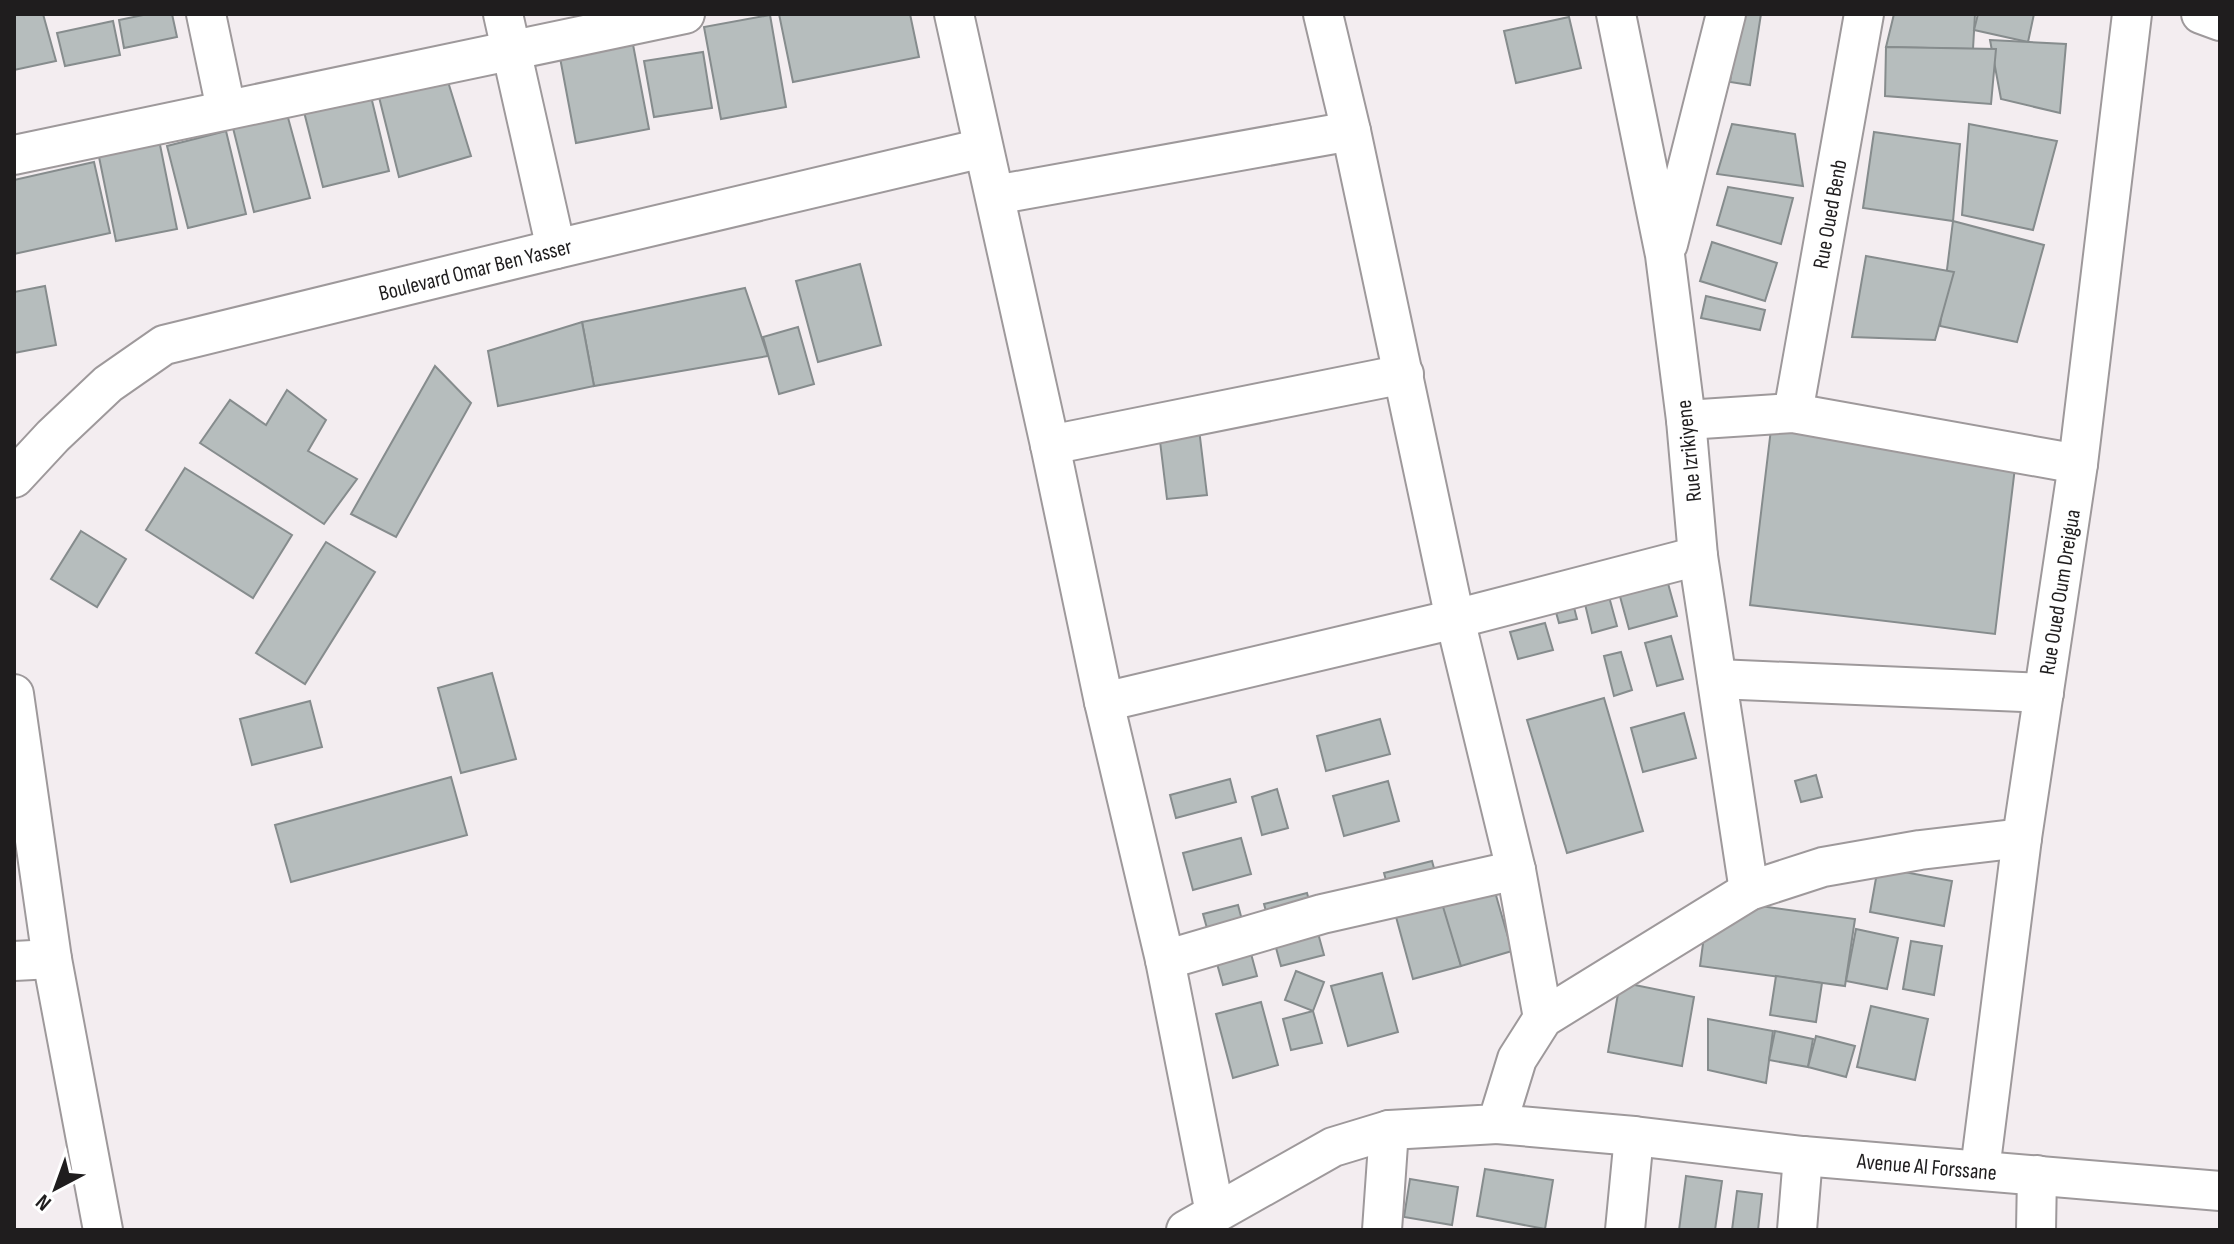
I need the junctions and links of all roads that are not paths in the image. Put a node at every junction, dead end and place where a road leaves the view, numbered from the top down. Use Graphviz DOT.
graph roads {
  1 [pos="206,14"];
  2 [pos="503,14"];
  3 [pos="685,14"];
  4 [pos="954,14"];
  5 [pos="1323,14"];
  6 [pos="1616,14"];
  7 [pos="1726,14"];
  8 [pos="1864,14"];
  9 [pos="2132,14"];
  10 [pos="2201,14"];
  11 [pos="2220,21"];
  12 [pos="511,51"];
  13 [pos="226,109"];
  14 [pos="1351,131"];
  15 [pos="983,148"];
  16 [pos="14,155"];
  17 [pos="995,195"];
  18 [pos="556,249"];
  19 [pos="1665,255"];
  20 [pos="1404,374"];
  21 [pos="1793,413"];
  22 [pos="1686,420"];
  23 [pos="1050,445"];
  24 [pos="2078,464"];
  25 [pos="14,478"];
  26 [pos="1698,556"];
  27 [pos="1455,619"];
  28 [pos="1717,679"];
  29 [pos="2044,693"];
  30 [pos="14,694"];
  31 [pos="1104,702"];
  32 [pos="2022,838"];
  33 [pos="1516,870"];
  34 [pos="1749,891"];
  35 [pos="52,959"];
  36 [pos="1165,960"];
  37 [pos="14,961"];
  38 [pos="1543,1018"];
  39 [pos="1497,1124"];
  40 [pos="1389,1130"];
  41 [pos="1634,1136"];
  42 [pos="1803,1156"];
  43 [pos="1980,1170"];
  44 [pos="2037,1175"];
  45 [pos="2220,1191"];
  46 [pos="1201,1221"];
  47 [pos="103,1230"];
  48 [pos="1382,1230"];
  49 [pos="1625,1230"];
  50 [pos="1797,1230"];
  51 [pos="2036,1230"];
  1 -- 13 [label="street"];
  2 -- 12 [label="street"];
  3 -- 12 [label="street"];
  4 -- 15 [label="street"];
  5 -- 14 [label="street"];
  6 -- 19 [label="street, Rue Izrikiyene"];
  7 -- 19 [label="street"];
  8 -- 21 [label="street, Rue Oued Benb"];
  9 -- 24 [label="street, Rue Oued Oum Dreigua"];
  10 -- 11 [label="street"];
  12 -- 13 [label="street"];
  12 -- 18 [label="street"];
  13 -- 16 [label="street"];
  14 -- 17 [label="street"];
  14 -- 20 [label="street"];
  15 -- 17 [label="street"];
  15 -- 18 [label="street, Boulevard Omar Ben Yasser"];
  17 -- 23 [label="street"];
  18 -- 25 [label="street, Boulevard Omar Ben Yasser"];
  19 -- 22 [label="street, Rue Izrikiyene"];
  20 -- 23 [label="street"];
  20 -- 27 [label="street"];
  21 -- 22 [label="street"];
  21 -- 24 [label="street"];
  22 -- 26 [label="street, Rue Izrikiyene"];
  23 -- 31 [label="street"];
  24 -- 29 [label="street, Rue Oued Oum Dreigua"];
  26 -- 27 [label="street"];
  26 -- 28 [label="street, Rue Izrikiyene"];
  27 -- 31 [label="street"];
  27 -- 33 [label="street"];
  28 -- 29 [label="street"];
  28 -- 34 [label="street, Rue Izrikiyene"];
  29 -- 32 [label="street, Rue Oued Oum Dreigua"];
  30 -- 35 [label="street"];
  31 -- 36 [label="street"];
  32 -- 34 [label="street"];
  32 -- 43 [label="street, Rue Oued Oum Dreigua"];
  33 -- 36 [label="street"];
  33 -- 38 [label="street"];
  34 -- 38 [label="street"];
  35 -- 37 [label="street"];
  35 -- 47 [label="street"];
  36 -- 46 [label="street"];
  38 -- 39 [label="street"];
  39 -- 40 [label="street, Avenue Al Forssane"];
  39 -- 41 [label="street, Avenue Al Forssane"];
  40 -- 46 [label="street, Avenue Al Forssane"];
  40 -- 48 [label="street"];
  41 -- 42 [label="street, Avenue Al Forssane"];
  41 -- 49 [label="street"];
  42 -- 43 [label="street, Avenue Al Forssane"];
  42 -- 50 [label="street"];
  43 -- 44 [label="street, Avenue Al Forssane"];
  44 -- 45 [label="street, Avenue Al Forssane"];
  44 -- 51 [label="street"];
}
